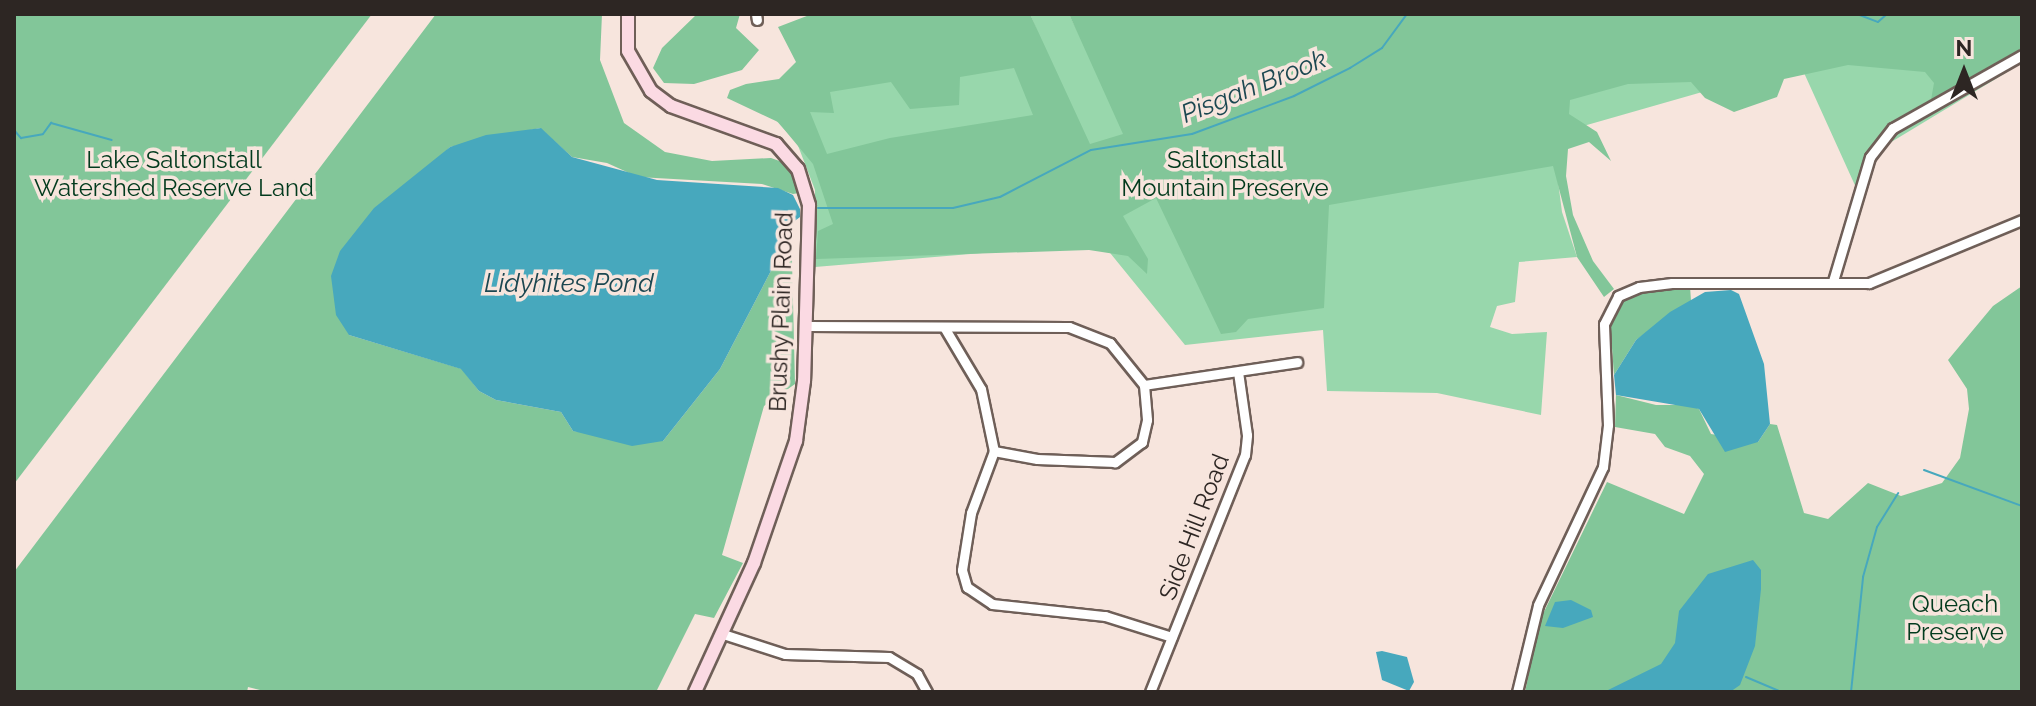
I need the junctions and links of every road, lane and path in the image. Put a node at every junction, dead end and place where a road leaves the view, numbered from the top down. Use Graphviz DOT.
graph roads {
  1 [pos="628,14"];
  2 [pos="2022,55"];
  3 [pos="2022,220"];
  4 [pos="1833,281"];
  5 [pos="806,326"];
  6 [pos="944,327"];
  7 [pos="1297,362"];
  8 [pos="1238,372"];
  9 [pos="1144,385"];
  10 [pos="994,451"];
  11 [pos="723,634"];
  12 [pos="1172,637"];
  13 [pos="695,692"];
  14 [pos="927,692"];
  15 [pos="1150,692"];
  16 [pos="1517,692"];
  1 -- 5 [label="main road, Brushy Plain Road"];
  2 -- 4 [label="street"];
  3 -- 4 [label="street"];
  4 -- 16 [label="street"];
  5 -- 6 [label="street"];
  5 -- 11 [label="main road, Brushy Plain Road"];
  6 -- 9 [label="street"];
  6 -- 10 [label="street"];
  7 -- 8 [label="street"];
  8 -- 9 [label="street"];
  8 -- 12 [label="street, Side Hill Road"];
  9 -- 10 [label="street"];
  10 -- 12 [label="street"];
  11 -- 13 [label="main road, Brushy Plain Road"];
  11 -- 14 [label="street"];
  12 -- 15 [label="street, Side Hill Road"];
}
